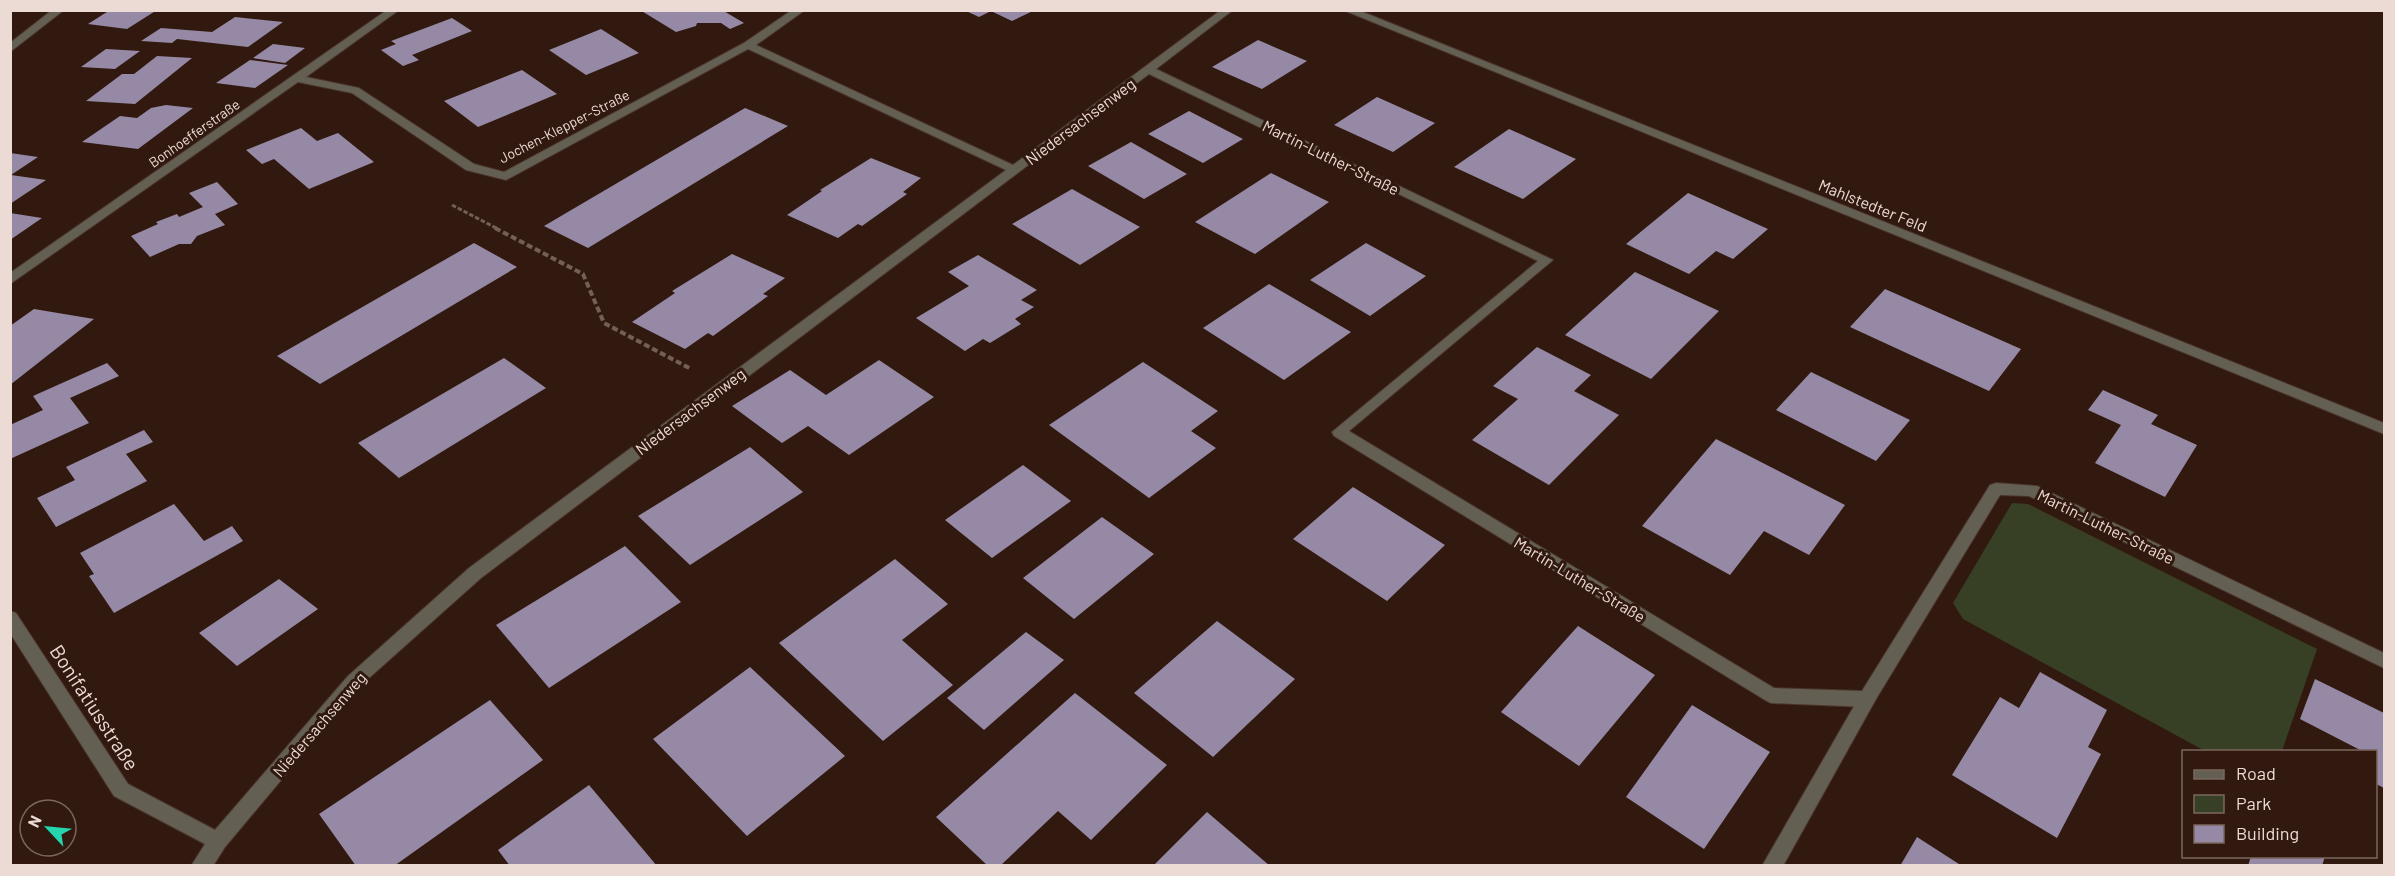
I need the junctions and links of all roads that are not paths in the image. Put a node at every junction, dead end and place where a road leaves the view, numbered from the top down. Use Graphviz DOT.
graph roads {
  1 [pos="59,10"];
  2 [pos="394,10"];
  3 [pos="800,10"];
  4 [pos="1228,10"];
  5 [pos="1348,10"];
  6 [pos="748,45"];
  7 [pos="10,49"];
  8 [pos="1149,70"];
  9 [pos="298,79"];
  10 [pos="1015,170"];
  11 [pos="10,280"];
  12 [pos="2385,429"];
  13 [pos="10,618"];
  14 [pos="2385,661"];
  15 [pos="1867,699"];
  16 [pos="218,841"];
  17 [pos="201,866"];
  18 [pos="1772,866"];
  1 -- 7 [label="street"];
  2 -- 9 [label="street, Bonhoefferstraße"];
  3 -- 6 [label="street, Jochen-Klepper-Straße"];
  4 -- 8 [label="street, Niedersachsenweg"];
  5 -- 12 [label="street, Mahlstedter Feld"];
  6 -- 9 [label="street, Jochen-Klepper-Straße"];
  6 -- 10 [label="street"];
  8 -- 10 [label="street, Niedersachsenweg"];
  8 -- 15 [label="street, Martin-Luther-Straße"];
  9 -- 11 [label="street, Bonhoefferstraße"];
  10 -- 16 [label="street, Niedersachsenweg"];
  13 -- 16 [label="street, Bonifatiusstraße"];
  14 -- 15 [label="street, Martin-Luther-Straße"];
  15 -- 18 [label="street"];
  16 -- 17 [label="street, Niedersachsenweg"];
}
